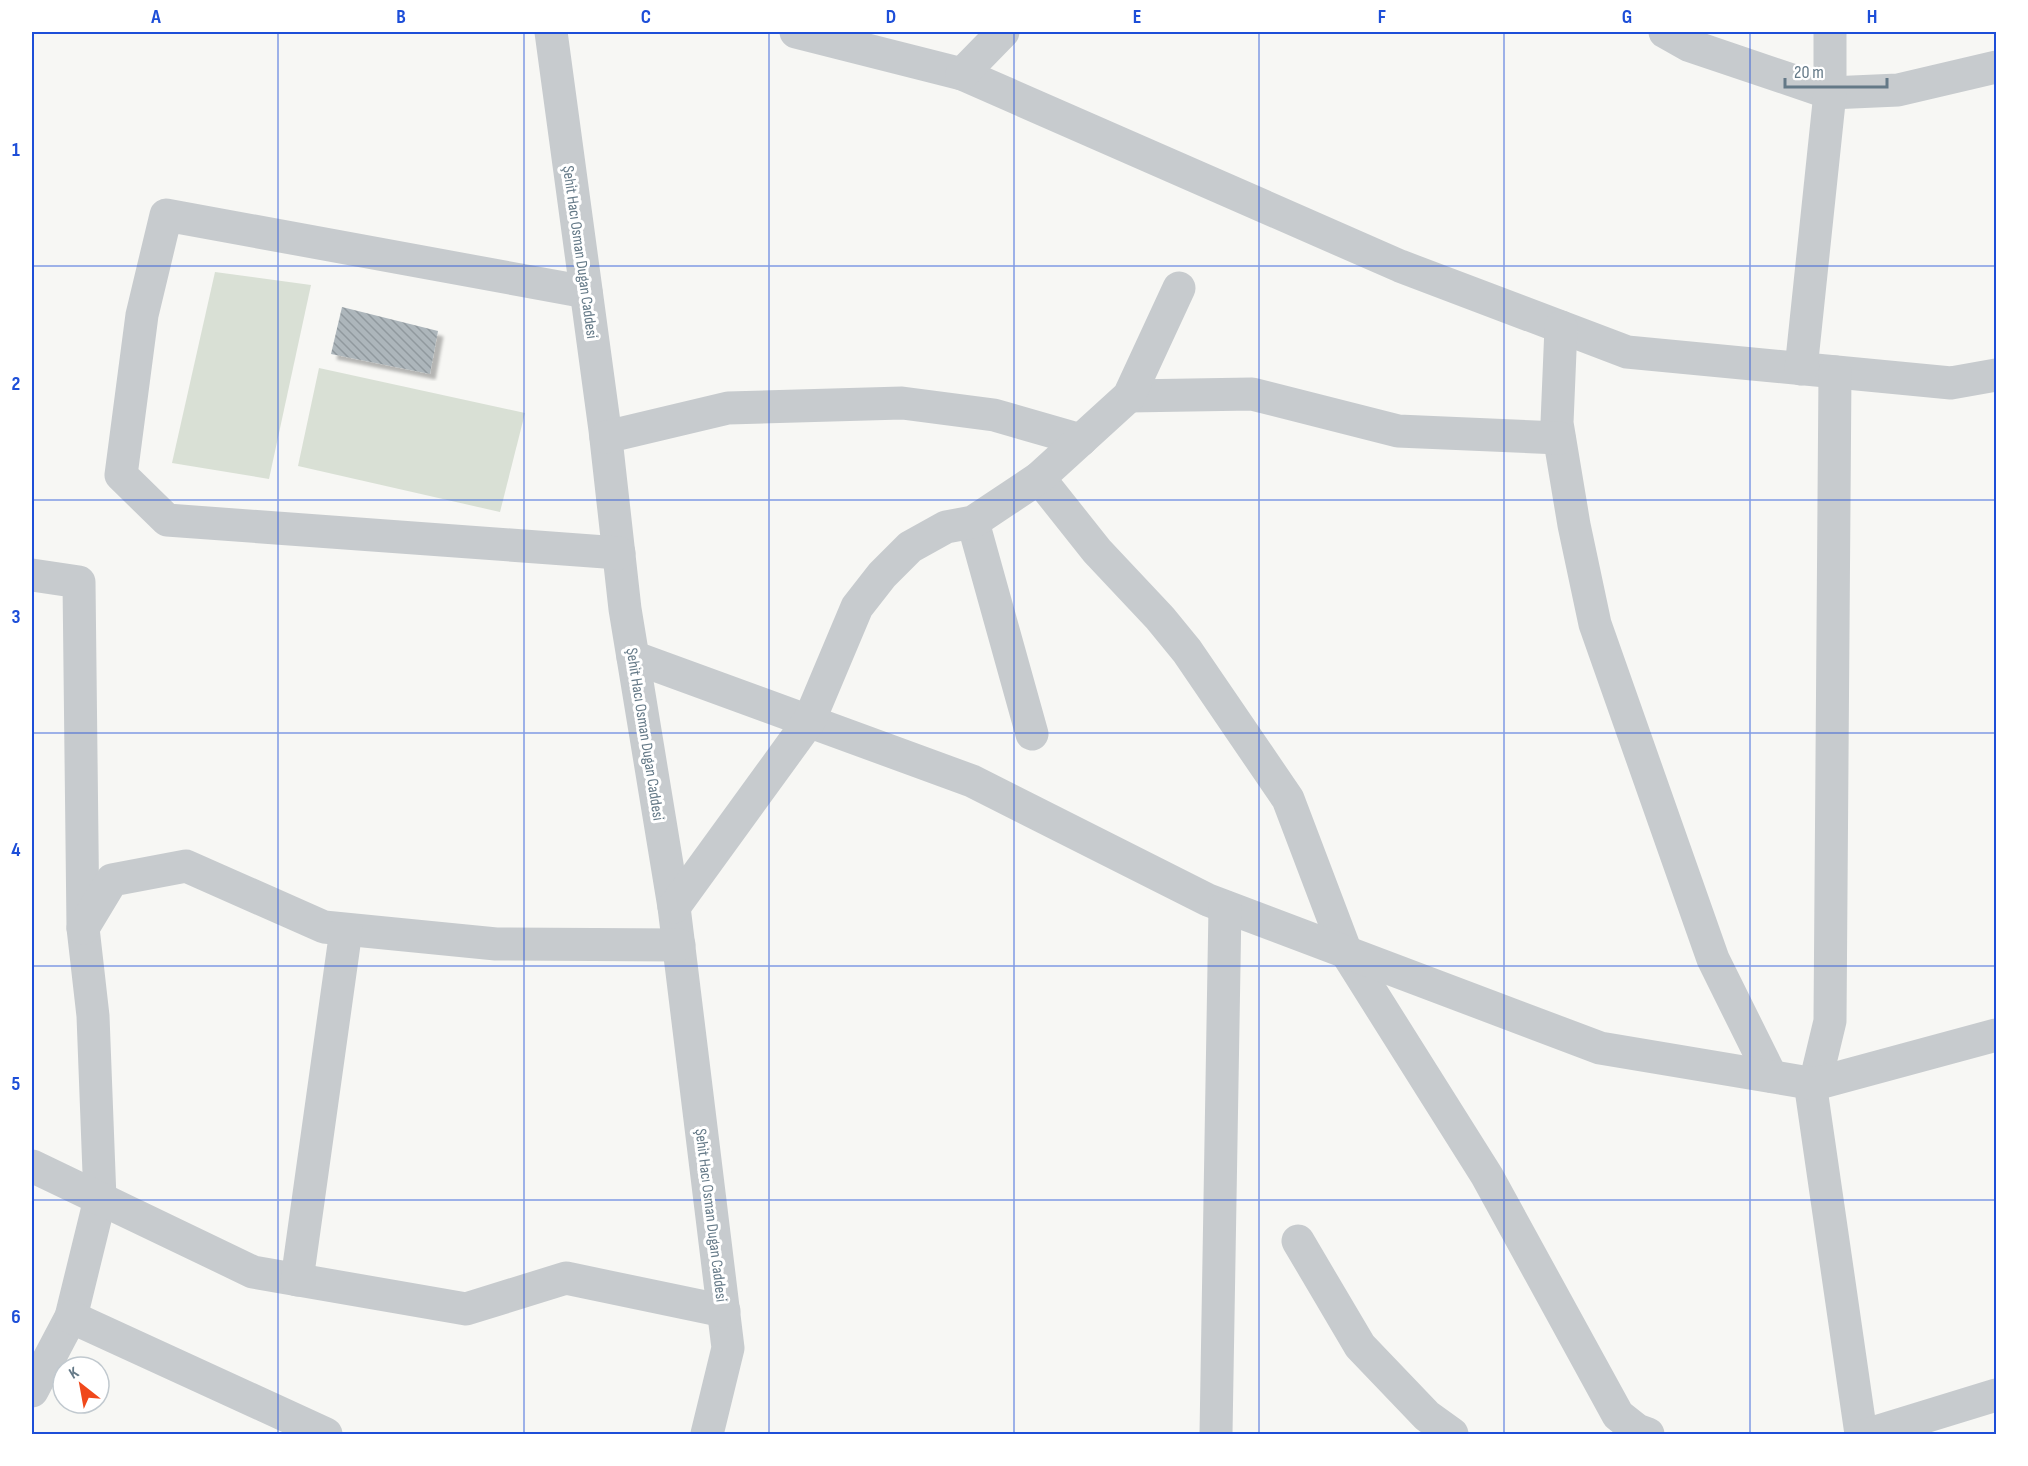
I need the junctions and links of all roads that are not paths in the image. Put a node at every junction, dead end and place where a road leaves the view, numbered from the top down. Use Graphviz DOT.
graph roads {
  1 [pos="551,32"];
  2 [pos="796,32"];
  3 [pos="1003,32"];
  4 [pos="1665,32"];
  5 [pos="1830,32"];
  6 [pos="1996,67"];
  7 [pos="962,74"];
  8 [pos="1830,93"];
  9 [pos="1179,288"];
  10 [pos="586,292"];
  11 [pos="1561,327"];
  12 [pos="1801,369"];
  13 [pos="1835,372"];
  14 [pos="1996,375"];
  15 [pos="1129,396"];
  16 [pos="606,437"];
  17 [pos="1559,438"];
  18 [pos="1081,440"];
  19 [pos="1039,478"];
  20 [pos="973,522"];
  21 [pos="619,553"];
  22 [pos="32,575"];
  23 [pos="633,657"];
  24 [pos="810,721"];
  25 [pos="1032,734"];
  26 [pos="674,907"];
  27 [pos="1225,907"];
  28 [pos="83,928"];
  29 [pos="346,930"];
  30 [pos="679,945"];
  31 [pos="1346,952"];
  32 [pos="1996,1035"];
  33 [pos="1771,1076"];
  34 [pos="1815,1084"];
  35 [pos="32,1166"];
  36 [pos="100,1199"];
  37 [pos="1298,1241"];
  38 [pos="297,1280"];
  39 [pos="724,1311"];
  40 [pos="71,1317"];
  41 [pos="32,1391"];
  42 [pos="1996,1395"];
  43 [pos="326,1434"];
  44 [pos="707,1434"];
  45 [pos="1216,1434"];
  46 [pos="1452,1434"];
  47 [pos="1648,1434"];
  48 [pos="1861,1434"];
  49 [pos="1869,1434"];
  1 -- 10 [label="street, Şehit Hacı Osman Dugan Caddesi"];
  2 -- 7 [label="street"];
  3 -- 7 [label="street"];
  4 -- 8 [label="street"];
  5 -- 8 [label="street"];
  6 -- 8 [label="street"];
  7 -- 11 [label="street"];
  8 -- 12 [label="street"];
  9 -- 15 [label="street"];
  10 -- 16 [label="street, Şehit Hacı Osman Dugan Caddesi"];
  10 -- 21 [label="street"];
  11 -- 12 [label="street"];
  11 -- 17 [label="street"];
  12 -- 13 [label="street"];
  13 -- 14 [label="street"];
  13 -- 34 [label="street"];
  15 -- 17 [label="street"];
  15 -- 18 [label="street"];
  16 -- 18 [label="street"];
  16 -- 21 [label="street, Şehit Hacı Osman Dugan Caddesi"];
  17 -- 33 [label="street"];
  18 -- 19 [label="street"];
  19 -- 20 [label="street"];
  19 -- 31 [label="street"];
  20 -- 24 [label="street"];
  20 -- 25 [label="street"];
  21 -- 23 [label="street, Şehit Hacı Osman Dugan Caddesi"];
  22 -- 28 [label="street"];
  23 -- 24 [label="street"];
  23 -- 26 [label="street, Şehit Hacı Osman Dugan Caddesi"];
  24 -- 26 [label="street"];
  24 -- 27 [label="street"];
  26 -- 30 [label="street, Şehit Hacı Osman Dugan Caddesi"];
  27 -- 31 [label="street"];
  27 -- 45 [label="street"];
  28 -- 29 [label="street"];
  28 -- 36 [label="street"];
  29 -- 30 [label="street"];
  29 -- 38 [label="street"];
  30 -- 39 [label="street, Şehit Hacı Osman Dugan Caddesi"];
  31 -- 33 [label="street"];
  31 -- 47 [label="street"];
  32 -- 34 [label="street"];
  33 -- 34 [label="street"];
  34 -- 48 [label="street"];
  35 -- 36 [label="street"];
  36 -- 38 [label="street"];
  36 -- 40 [label="street"];
  37 -- 46 [label="street"];
  38 -- 39 [label="street"];
  39 -- 44 [label="street, Şehit Hacı Osman Dugan Caddesi"];
  40 -- 41 [label="street"];
  40 -- 43 [label="street"];
  42 -- 49 [label="street"];
}
